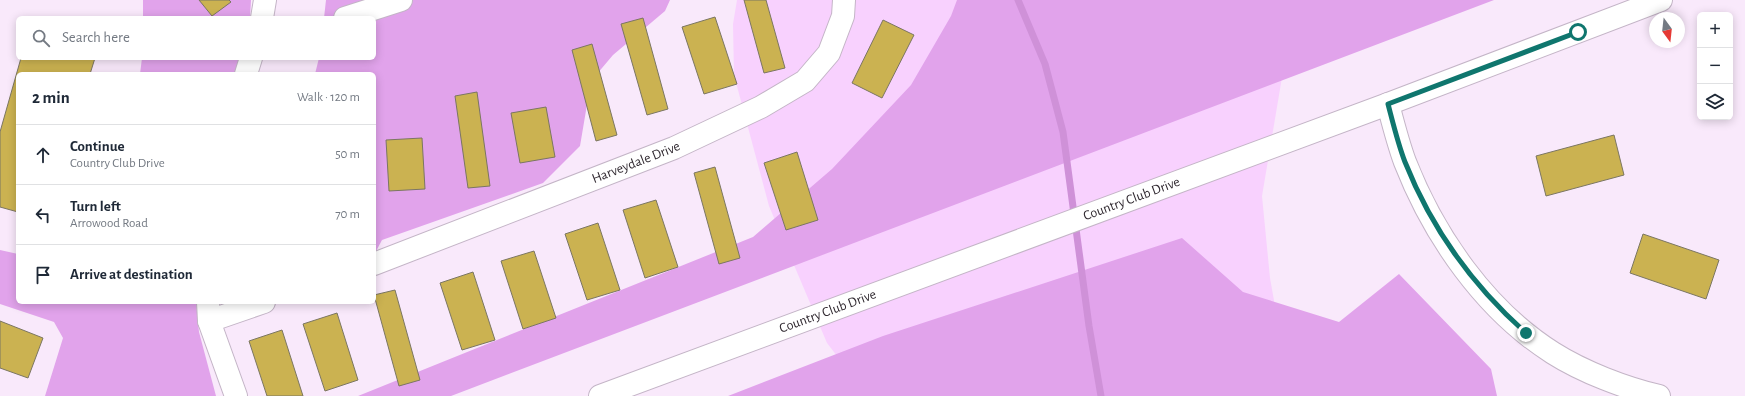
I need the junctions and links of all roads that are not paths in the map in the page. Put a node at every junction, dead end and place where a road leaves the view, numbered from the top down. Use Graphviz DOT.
graph roads {
  1 [pos="265,0"];
  2 [pos="402,0"];
  3 [pos="844,0"];
  4 [pos="1661,0"];
  5 [pos="262,16"];
  6 [pos="351,16"];
  7 [pos="250,60"];
  8 [pos="247,72"];
  9 [pos="1388,104"];
  10 [pos="376,263"];
  11 [pos="252,304"];
  12 [pos="209,311"];
  13 [pos="626,392"];
  14 [pos="236,396"];
  15 [pos="600,396"];
  16 [pos="1659,396"];
  1 -- 5 [label="street"];
  2 -- 6 [label="street"];
  3 -- 10 [label="street, Harveydale Drive"];
  4 -- 9 [label="street, Country Club Drive"];
  7 -- 8 [label="street"];
  9 -- 13 [label="street, Country Club Drive"];
  9 -- 16 [label="street"];
  11 -- 12 [label="street"];
  12 -- 14 [label="street"];
  13 -- 15 [label="street, Country Club Drive"];
}
